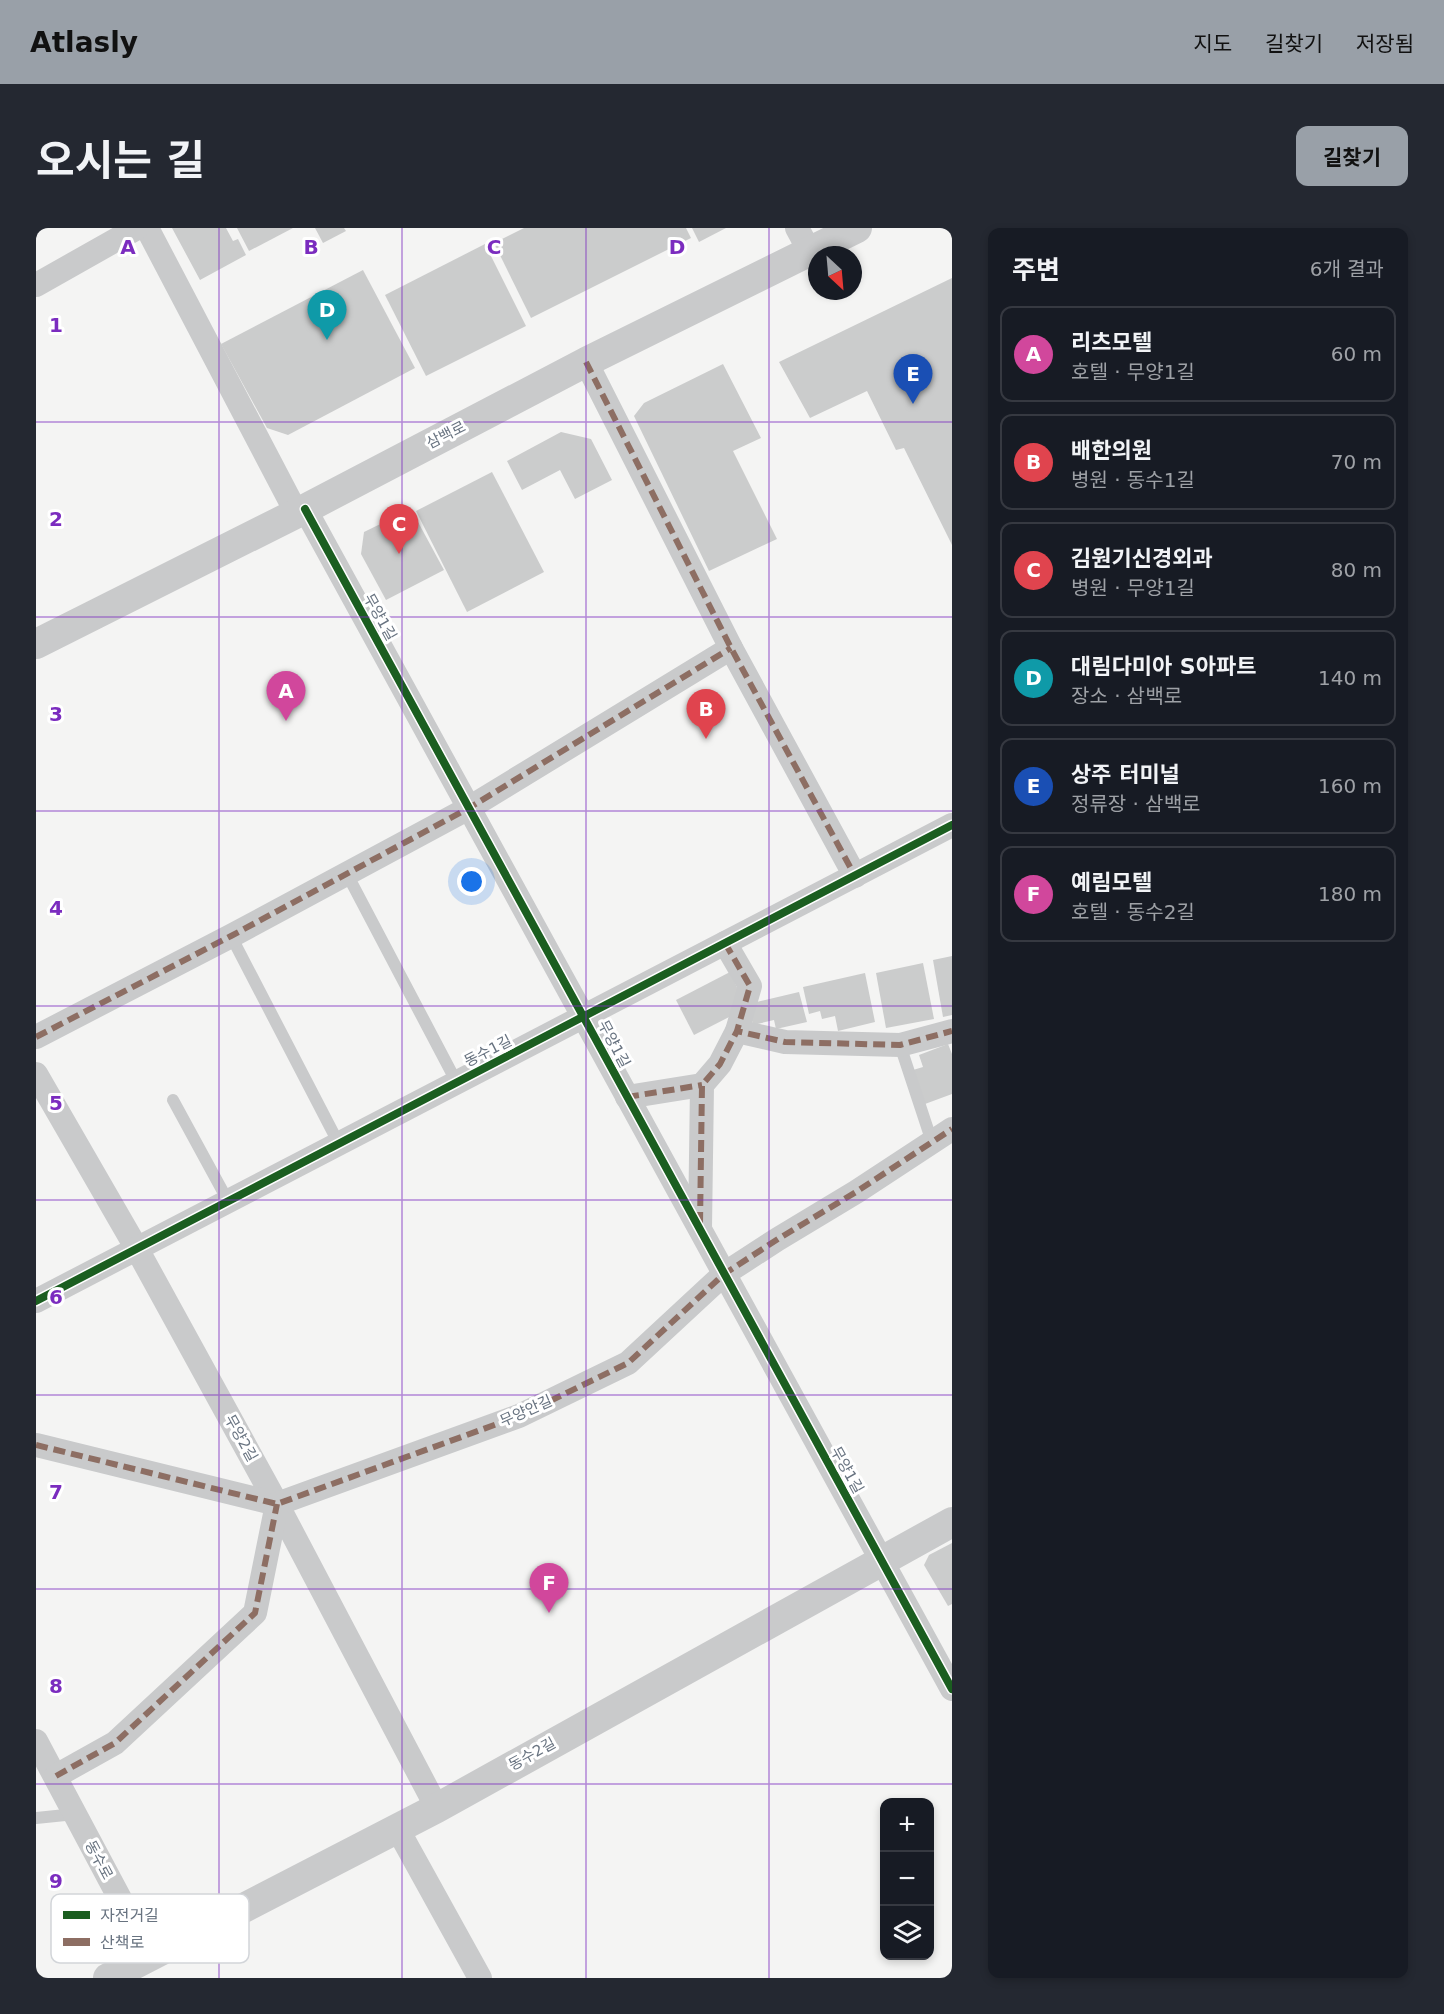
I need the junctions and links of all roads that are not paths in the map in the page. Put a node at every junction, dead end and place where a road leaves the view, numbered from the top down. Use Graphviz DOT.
graph roads {
  1 [pos="137,228"];
  2 [pos="147,228"];
  3 [pos="857,228"];
  4 [pos="803,240"];
  5 [pos="36,285"];
  6 [pos="586,362"];
  7 [pos="301,510"];
  8 [pos="36,644"];
  9 [pos="731,648"];
  10 [pos="469,808"];
  11 [pos="952,825"];
  12 [pos="347,874"];
  13 [pos="855,876"];
  14 [pos="231,936"];
  15 [pos="725,943"];
  16 [pos="584,1017"];
  17 [pos="737,1031"];
  18 [pos="952,1031"];
  19 [pos="36,1037"];
  20 [pos="900,1045"];
  21 [pos="36,1074"];
  22 [pos="457,1083"];
  23 [pos="702,1084"];
  24 [pos="627,1097"];
  25 [pos="173,1100"];
  26 [pos="942,1135"];
  27 [pos="339,1144"];
  28 [pos="228,1202"];
  29 [pos="700,1229"];
  30 [pos="137,1249"];
  31 [pos="724,1274"];
  32 [pos="36,1301"];
  33 [pos="36,1445"];
  34 [pos="277,1504"];
  35 [pos="952,1522"];
  36 [pos="881,1560"];
  37 [pos="952,1689"];
  38 [pos="36,1741"];
  39 [pos="56,1776"];
  40 [pos="436,1808"];
  41 [pos="75,1814"];
  42 [pos="36,1818"];
  43 [pos="398,1828"];
  44 [pos="118,1894"];
  45 [pos="249,1915"];
  46 [pos="157,1968"];
  47 [pos="108,1978"];
  48 [pos="480,1978"];
  1 -- 5 [label="street"];
  2 -- 7 [label="street, 무양1길"];
  3 -- 4 [label="street, 삼백로"];
  4 -- 6 [label="street, 삼백로"];
  6 -- 7 [label="street, 삼백로"];
  6 -- 9 [label="street"];
  7 -- 8 [label="street, 삼백로"];
  7 -- 10 [label="street, 무양1길"];
  9 -- 10 [label="street"];
  9 -- 13 [label="street"];
  10 -- 12 [label="street"];
  10 -- 16 [label="street, 무양1길"];
  11 -- 13 [label="street, 동수1길"];
  12 -- 14 [label="street"];
  12 -- 22 [label="lane"];
  13 -- 15 [label="street, 동수1길"];
  14 -- 19 [label="street"];
  14 -- 27 [label="lane"];
  15 -- 16 [label="street, 동수1길"];
  15 -- 17 [label="street"];
  16 -- 22 [label="street, 동수1길"];
  16 -- 24 [label="street, 무양1길"];
  17 -- 20 [label="street"];
  17 -- 23 [label="street"];
  18 -- 20 [label="street"];
  20 -- 26 [label="lane"];
  21 -- 30 [label="street, 무양2길"];
  22 -- 27 [label="street, 동수1길"];
  23 -- 24 [label="street"];
  23 -- 29 [label="street"];
  24 -- 29 [label="street, 무양1길"];
  25 -- 28 [label="lane"];
  26 -- 31 [label="street, 무양안길"];
  27 -- 28 [label="street, 동수1길"];
  28 -- 30 [label="street, 동수1길"];
  29 -- 31 [label="street, 무양1길"];
  30 -- 32 [label="street, 동수1길"];
  30 -- 34 [label="street, 무양2길"];
  31 -- 34 [label="street, 무양안길"];
  31 -- 36 [label="street, 무양1길"];
  33 -- 34 [label="street"];
  34 -- 39 [label="street"];
  34 -- 40 [label="street, 무양2길"];
  35 -- 36 [label="street, 동수2길"];
  36 -- 37 [label="street, 무양1길"];
  36 -- 40 [label="street, 동수2길"];
  38 -- 39 [label="street, 동수로"];
  39 -- 41 [label="street, 동수로"];
  40 -- 43 [label="street, 동수2길"];
  41 -- 42 [label="lane"];
  41 -- 44 [label="street, 동수로"];
  43 -- 45 [label="street, 동수2길"];
  43 -- 48 [label="street"];
  46 -- 47 [label="street, 동수2길"];
}
